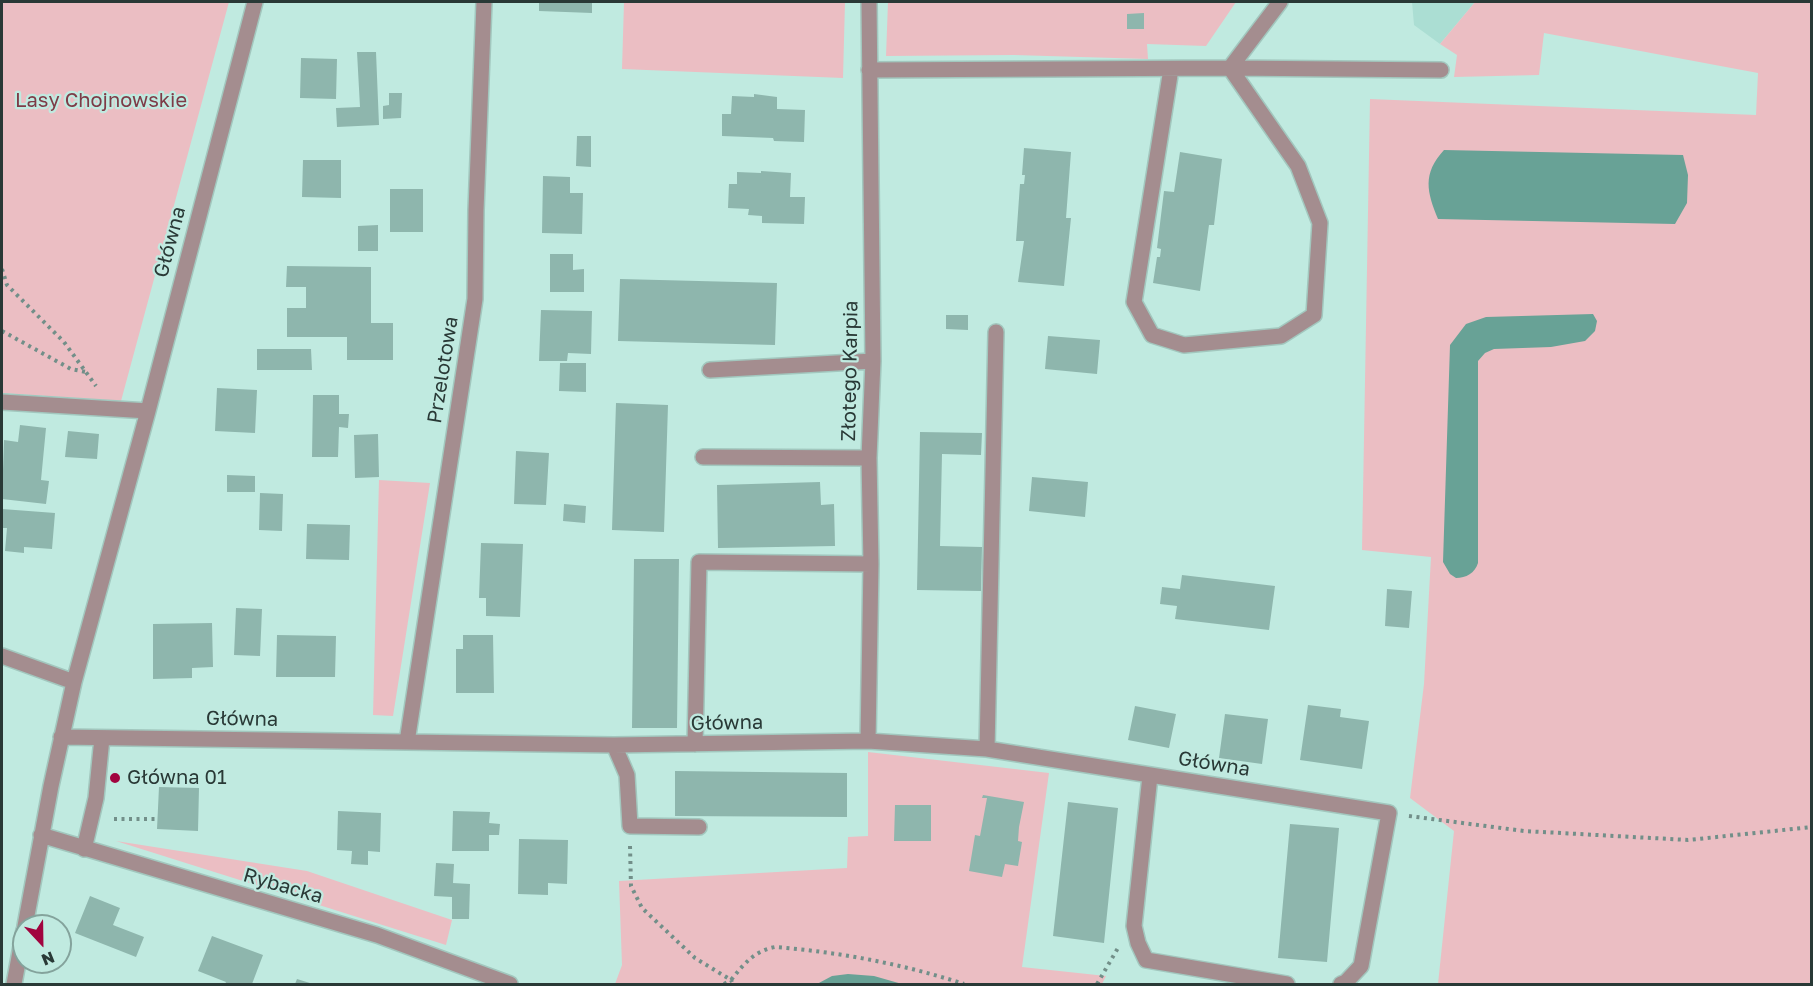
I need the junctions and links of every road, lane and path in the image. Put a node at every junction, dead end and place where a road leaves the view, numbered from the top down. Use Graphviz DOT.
graph roads {
  1 [pos="255,2"];
  2 [pos="484,2"];
  3 [pos="869,2"];
  4 [pos="1280,2"];
  5 [pos="1230,68"];
  6 [pos="1171,69"];
  7 [pos="869,70"];
  8 [pos="1441,70"];
  9 [pos="2,269"];
  10 [pos="2,331"];
  11 [pos="996,333"];
  12 [pos="873,361"];
  13 [pos="710,370"];
  14 [pos="87,372"];
  15 [pos="2,402"];
  16 [pos="97,407"];
  17 [pos="148,411"];
  18 [pos="703,456"];
  19 [pos="869,458"];
  20 [pos="871,564"];
  21 [pos="2,656"];
  22 [pos="74,682"];
  23 [pos="61,737"];
  24 [pos="102,738"];
  25 [pos="868,741"];
  26 [pos="407,742"];
  27 [pos="695,744"];
  28 [pos="614,745"];
  29 [pos="987,749"];
  30 [pos="1150,776"];
  31 [pos="1389,813"];
  32 [pos="92,818"];
  33 [pos="158,819"];
  34 [pos="630,826"];
  35 [pos="699,827"];
  36 [pos="1812,828"];
  37 [pos="41,835"];
  38 [pos="84,849"];
  39 [pos="27,914"];
  40 [pos="1102,975"];
  41 [pos="732,982"];
  42 [pos="510,984"];
  43 [pos="724,984"];
  44 [pos="964,984"];
  45 [pos="1097,984"];
  46 [pos="1287,984"];
  47 [pos="1341,984"];
  1 -- 17 [label="street, Główna"];
  2 -- 26 [label="street, Przelotowa"];
  3 -- 7 [label="street, Złotego Karpia"];
  4 -- 5 [label="street"];
  5 -- 6 [label="street"];
  5 -- 6 [label="street"];
  5 -- 8 [label="street"];
  6 -- 7 [label="street"];
  7 -- 12 [label="street, Złotego Karpia"];
  9 -- 14 [label="path"];
  10 -- 14 [label="path"];
  11 -- 29 [label="street"];
  12 -- 13 [label="street"];
  12 -- 19 [label="street, Złotego Karpia"];
  14 -- 16 [label="path"];
  15 -- 16 [label="street"];
  16 -- 17 [label="street"];
  17 -- 22 [label="street, Główna"];
  18 -- 19 [label="street"];
  19 -- 20 [label="street, Złotego Karpia"];
  20 -- 25 [label="street, Złotego Karpia"];
  20 -- 27 [label="street"];
  21 -- 22 [label="street"];
  22 -- 23 [label="street, Główna"];
  23 -- 24 [label="street, Główna"];
  23 -- 37 [label="street, Główna"];
  24 -- 26 [label="street, Główna"];
  24 -- 32 [label="street"];
  25 -- 27 [label="street, Główna"];
  25 -- 29 [label="street, Główna"];
  26 -- 28 [label="street, Główna"];
  27 -- 28 [label="street, Główna"];
  28 -- 34 [label="street"];
  29 -- 30 [label="street, Główna"];
  30 -- 31 [label="street, Główna"];
  30 -- 46 [label="street"];
  31 -- 36 [label="path"];
  31 -- 47 [label="street"];
  32 -- 33 [label="path"];
  32 -- 38 [label="street"];
  34 -- 35 [label="street"];
  34 -- 41 [label="path"];
  37 -- 38 [label="street, Rybacka"];
  37 -- 39 [label="street, Główna"];
  38 -- 42 [label="street, Rybacka"];
  40 -- 45 [label="path"];
  41 -- 43 [label="path"];
  41 -- 44 [label="path"];
}
